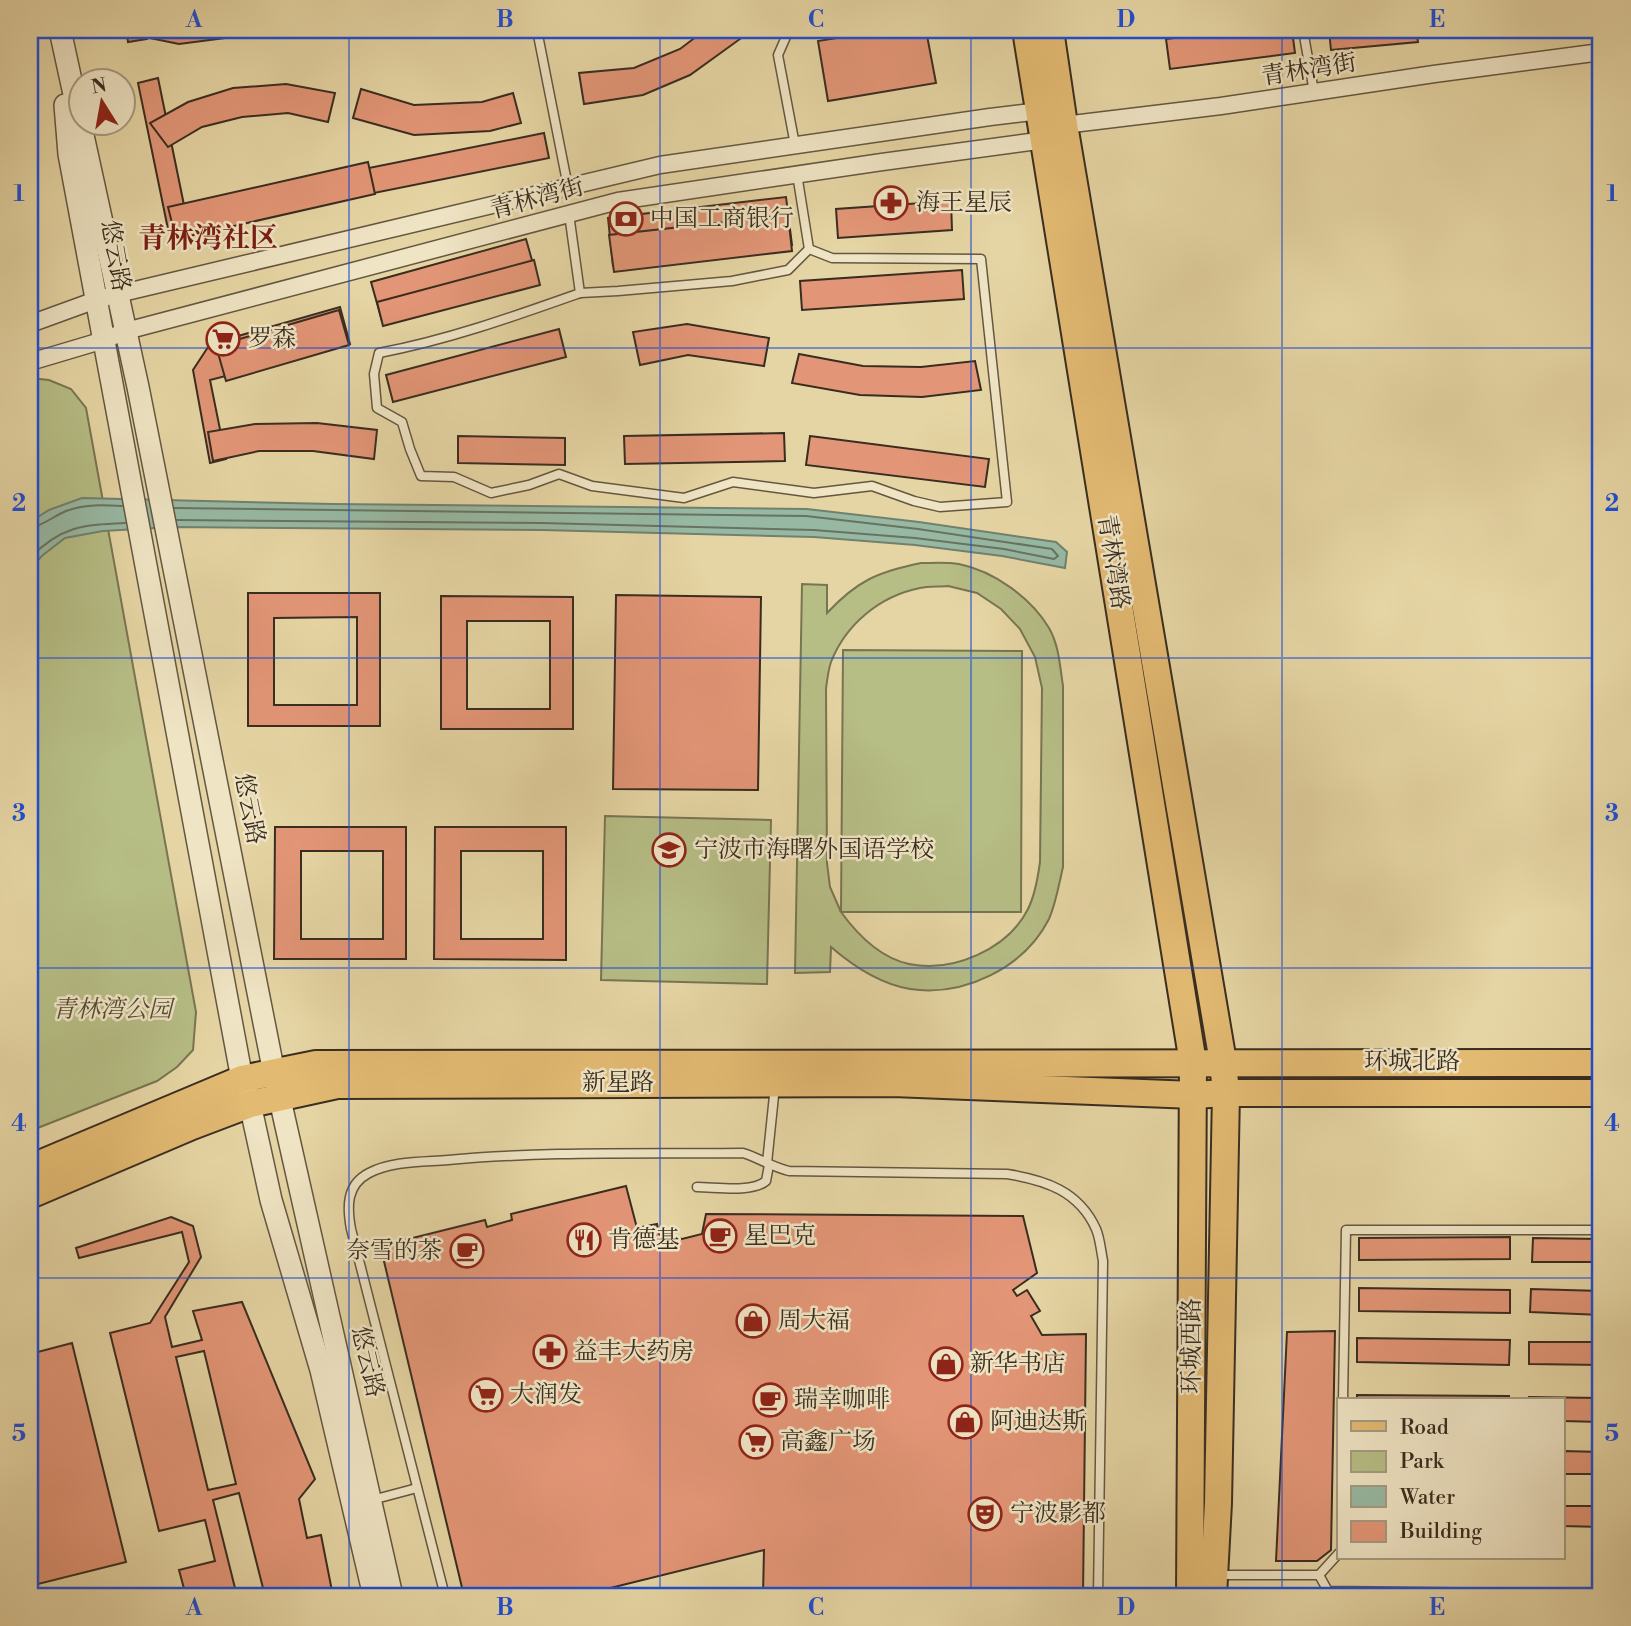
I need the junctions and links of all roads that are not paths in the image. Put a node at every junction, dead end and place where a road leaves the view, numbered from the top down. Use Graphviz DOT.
graph roads {
  1 [pos="59,30"];
  2 [pos="537,30"];
  3 [pos="789,30"];
  4 [pos="1026,30"];
  5 [pos="1050,30"];
  6 [pos="1303,30"];
  7 [pos="1601,52"];
  8 [pos="1314,92"];
  9 [pos="1040,111"];
  10 [pos="1055,133"];
  11 [pos="795,145"];
  12 [pos="797,174"];
  13 [pos="568,187"];
  14 [pos="569,214"];
  15 [pos="809,248"];
  16 [pos="580,293"];
  17 [pos="118,295"];
  18 [pos="96,300"];
  19 [pos="30,324"];
  20 [pos="126,331"];
  21 [pos="104,340"];
  22 [pos="30,362"];
  23 [pos="1223,1062"];
  24 [pos="1193,1063"];
  25 [pos="1601,1063"];
  26 [pos="775,1083"];
  27 [pos="277,1085"];
  28 [pos="246,1092"];
  29 [pos="1226,1093"];
  30 [pos="1601,1093"];
  31 [pos="1194,1095"];
  32 [pos="768,1164"];
  33 [pos="30,1168"];
  34 [pos="697,1186"];
  35 [pos="30,1195"];
  36 [pos="1601,1230"];
  37 [pos="1343,1398"];
  38 [pos="417,1488"];
  39 [pos="371,1500"];
  40 [pos="1337,1555"];
  41 [pos="1319,1575"];
  42 [pos="1214,1585"];
  43 [pos="1328,1594"];
  44 [pos="1601,1594"];
  45 [pos="1504,1595"];
  46 [pos="374,1596"];
  47 [pos="392,1596"];
  48 [pos="445,1596"];
  49 [pos="1098,1596"];
  50 [pos="1190,1596"];
  1 -- 17 [label="street, 悠云路"];
  1 -- 18 [label="street, 悠云路"];
  2 -- 13 [label="lane"];
  3 -- 11 [label="lane"];
  4 -- 9 [label="main road, 青林湾路"];
  5 -- 10 [label="main road, 青林湾路"];
  6 -- 8 [label="lane"];
  7 -- 8 [label="street, 青林湾街"];
  8 -- 10 [label="street, 青林湾街"];
  9 -- 10 [label="main road, 青林湾路"];
  9 -- 11 [label="street, 青林湾街"];
  10 -- 12 [label="street, 青林湾街"];
  10 -- 23 [label="main road, 青林湾路"];
  10 -- 24 [label="main road, 青林湾路"];
  11 -- 13 [label="street, 青林湾街"];
  12 -- 14 [label="street, 青林湾街"];
  12 -- 15 [label="lane"];
  13 -- 17 [label="street, 青林湾街"];
  14 -- 16 [label="lane"];
  14 -- 20 [label="street, 青林湾街"];
  15 -- 16 [label="lane"];
  15 -- 16 [label="lane"];
  17 -- 18 [label="street, 青林湾街"];
  17 -- 20 [label="street, 悠云路"];
  18 -- 19 [label="street, 青林湾街"];
  18 -- 21 [label="street, 悠云路"];
  20 -- 21 [label="street, 青林湾街"];
  20 -- 27 [label="street, 悠云路"];
  21 -- 22 [label="street, 青林湾街"];
  21 -- 28 [label="street, 悠云路"];
  23 -- 24 [label="main road, 新星路"];
  23 -- 25 [label="main road, 环城北路"];
  23 -- 29 [label="main road, 青林湾路"];
  24 -- 27 [label="main road, 新星路"];
  24 -- 31 [label="main road, 青林湾路"];
  26 -- 27 [label="main road, 新星路"];
  26 -- 31 [label="main road, 新星路"];
  26 -- 32 [label="lane"];
  27 -- 28 [label="main road, 新星路"];
  27 -- 39 [label="street, 悠云路"];
  28 -- 33 [label="main road, 新星路"];
  28 -- 35 [label="main road, 新星路"];
  28 -- 46 [label="street, 悠云路"];
  29 -- 30 [label="main road, 环城北路"];
  29 -- 31 [label="main road, 新星路"];
  29 -- 42 [label="main road, 青林湾路"];
  31 -- 50 [label="main road, 环城西路"];
  32 -- 34 [label="lane"];
  32 -- 38 [label="lane"];
  32 -- 49 [label="lane"];
  36 -- 37 [label="lane"];
  38 -- 39 [label="lane"];
  38 -- 48 [label="lane"];
  39 -- 47 [label="street, 悠云路"];
  40 -- 41 [label="lane"];
  41 -- 42 [label="lane"];
  41 -- 43 [label="lane"];
  43 -- 45 [label="lane"];
  44 -- 45 [label="lane"];
}
